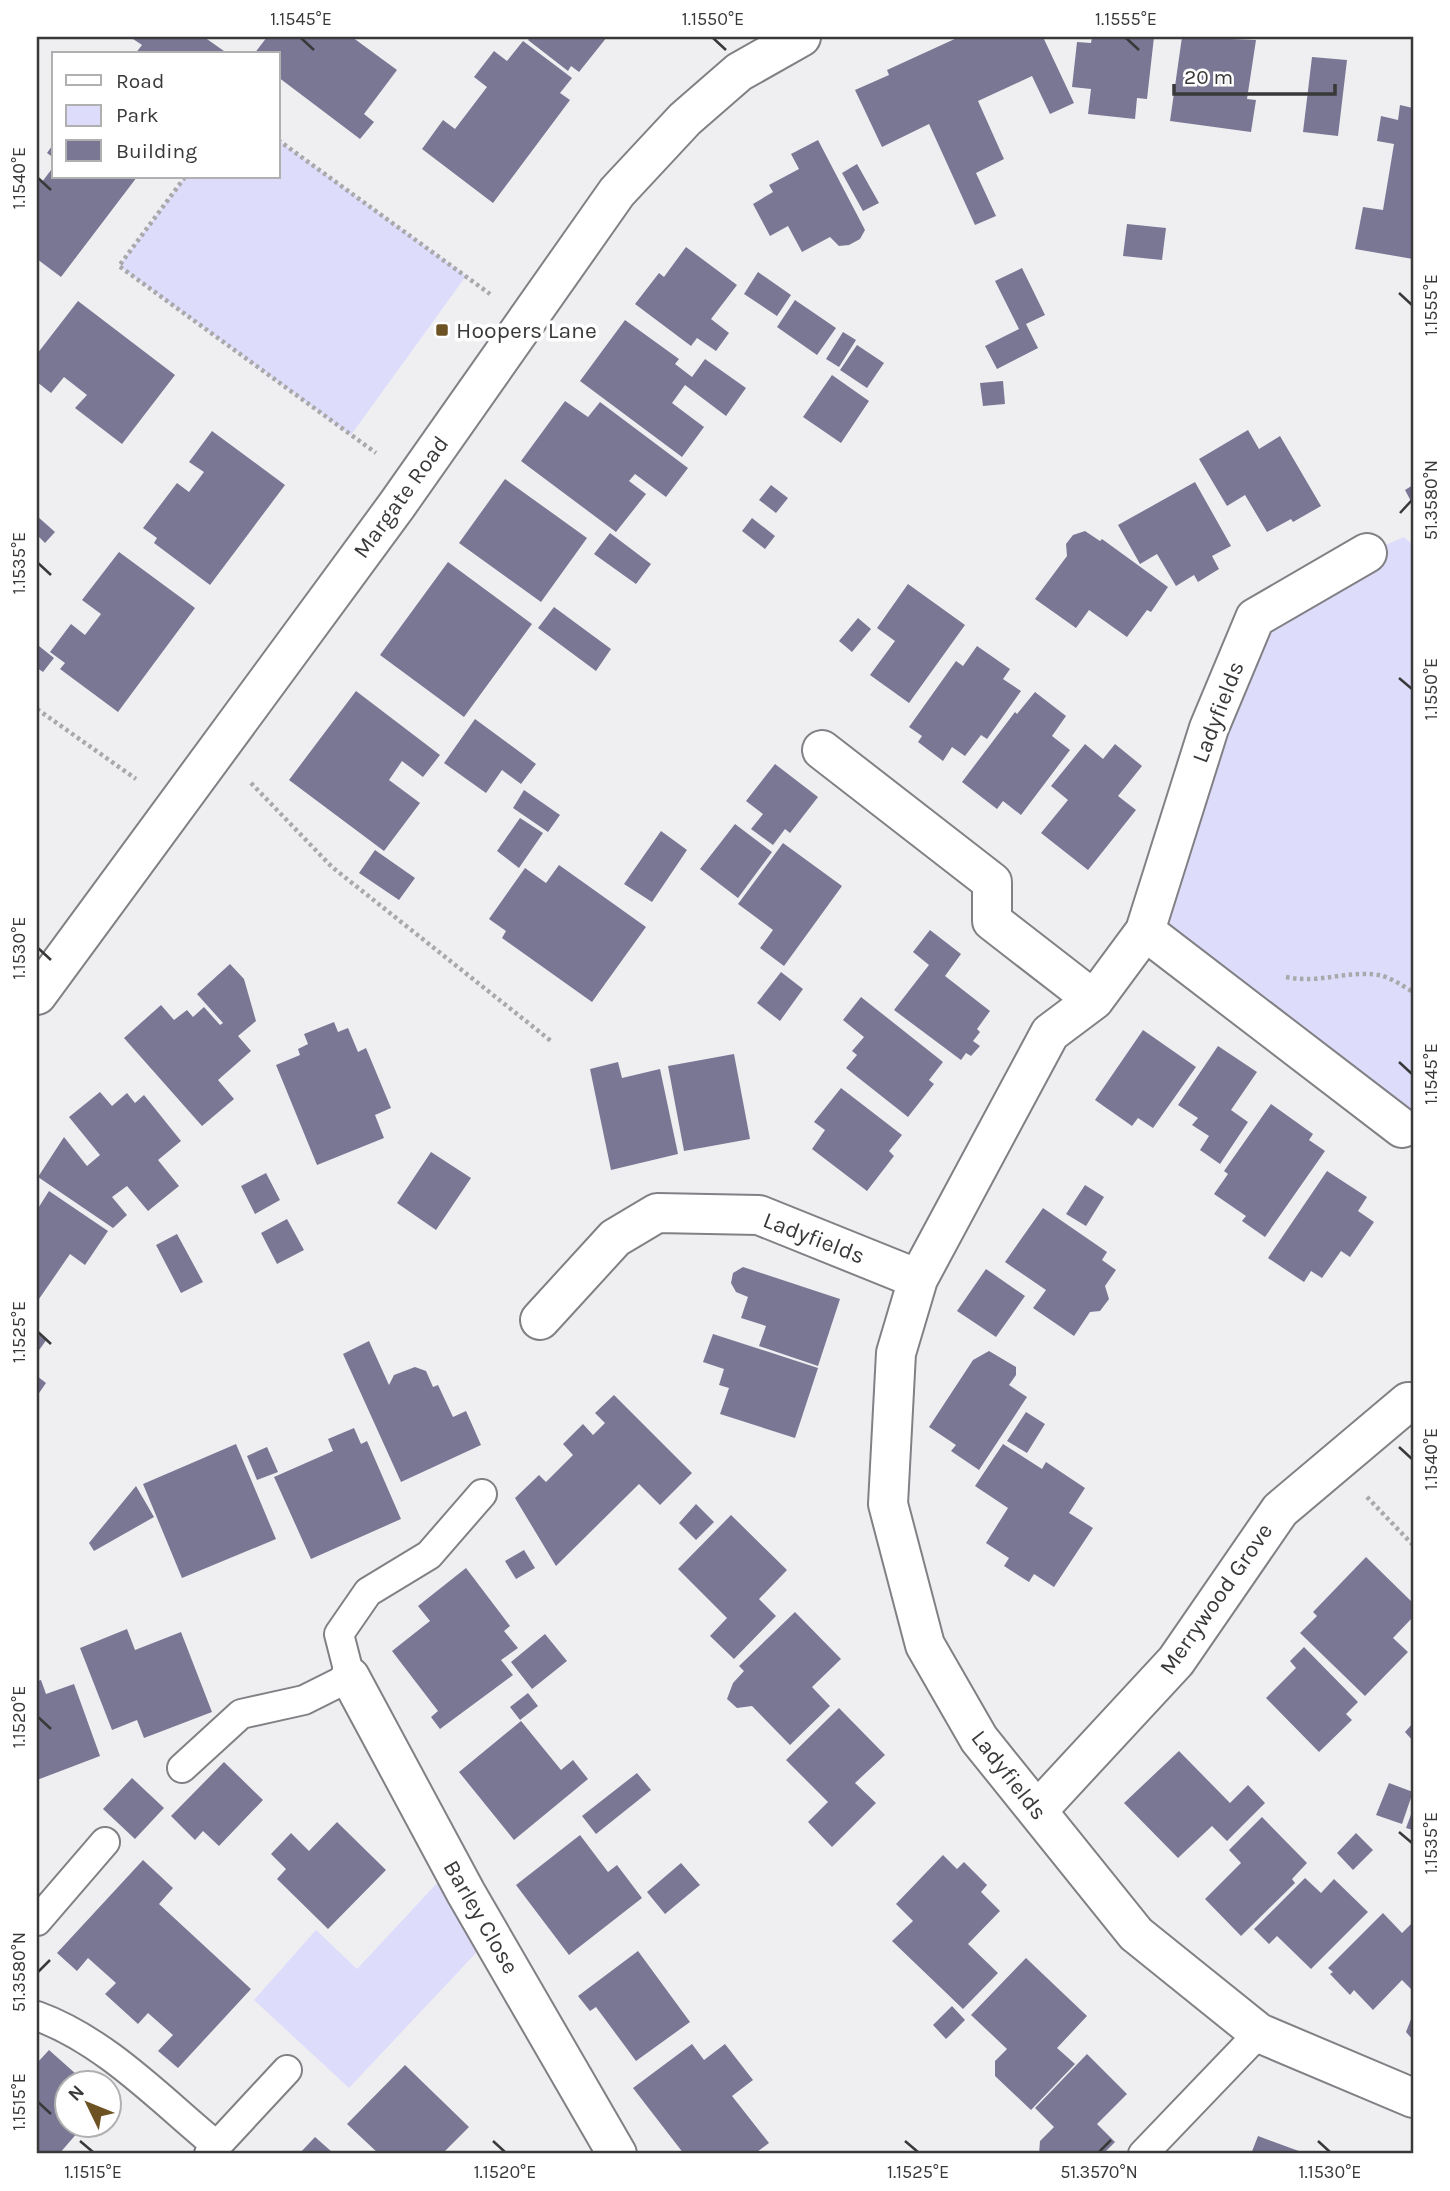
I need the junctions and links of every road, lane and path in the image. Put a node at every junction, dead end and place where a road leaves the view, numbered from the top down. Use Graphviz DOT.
graph roads {
  1 [pos="800,37"];
  2 [pos="280,141"];
  3 [pos="184,178"];
  4 [pos="527,320"];
  5 [pos="414,480"];
  6 [pos="1367,553"];
  7 [pos="37,709"];
  8 [pos="218,746"];
  9 [pos="822,750"];
  10 [pos="174,806"];
  11 [pos="1145,931"];
  12 [pos="1413,992"];
  13 [pos="37,995"];
  14 [pos="1233,997"];
  15 [pos="1094,1000"];
  16 [pos="551,1041"];
  17 [pos="1402,1128"];
  18 [pos="918,1279"];
  19 [pos="540,1320"];
  20 [pos="1408,1402"];
  21 [pos="1334,1464"];
  22 [pos="482,1494"];
  23 [pos="1413,1545"];
  24 [pos="350,1677"];
  25 [pos="182,1768"];
  26 [pos="1037,1811"];
  27 [pos="105,1842"];
  28 [pos="37,1921"];
  29 [pos="37,2016"];
  30 [pos="1258,2033"];
  31 [pos="286,2070"];
  32 [pos="1413,2098"];
  33 [pos="213,2150"];
  34 [pos="617,2154"];
  35 [pos="1143,2154"];
  1 -- 4 [label="street, Margate Road"];
  2 -- 4 [label="path"];
  3 -- 5 [label="path"];
  4 -- 5 [label="street, Margate Road"];
  5 -- 8 [label="street, Margate Road"];
  6 -- 11 [label="street, Ladyfields"];
  7 -- 10 [label="path"];
  8 -- 10 [label="street, Margate Road"];
  8 -- 16 [label="path"];
  9 -- 15 [label="street"];
  10 -- 13 [label="street, Margate Road"];
  11 -- 14 [label="street"];
  11 -- 15 [label="street, Ladyfields"];
  12 -- 14 [label="path"];
  14 -- 17 [label="street"];
  15 -- 18 [label="street, Ladyfields"];
  18 -- 19 [label="street, Ladyfields"];
  18 -- 26 [label="street, Ladyfields"];
  20 -- 21 [label="street, Merrywood Grove"];
  21 -- 23 [label="path"];
  21 -- 26 [label="street, Merrywood Grove"];
  22 -- 24 [label="lane"];
  24 -- 25 [label="lane"];
  24 -- 34 [label="street, Barley Close"];
  26 -- 30 [label="street, Ladyfields"];
  27 -- 28 [label="lane"];
  29 -- 33 [label="lane"];
  30 -- 32 [label="street, Ladyfields"];
  30 -- 35 [label="lane"];
  31 -- 33 [label="lane"];
}
